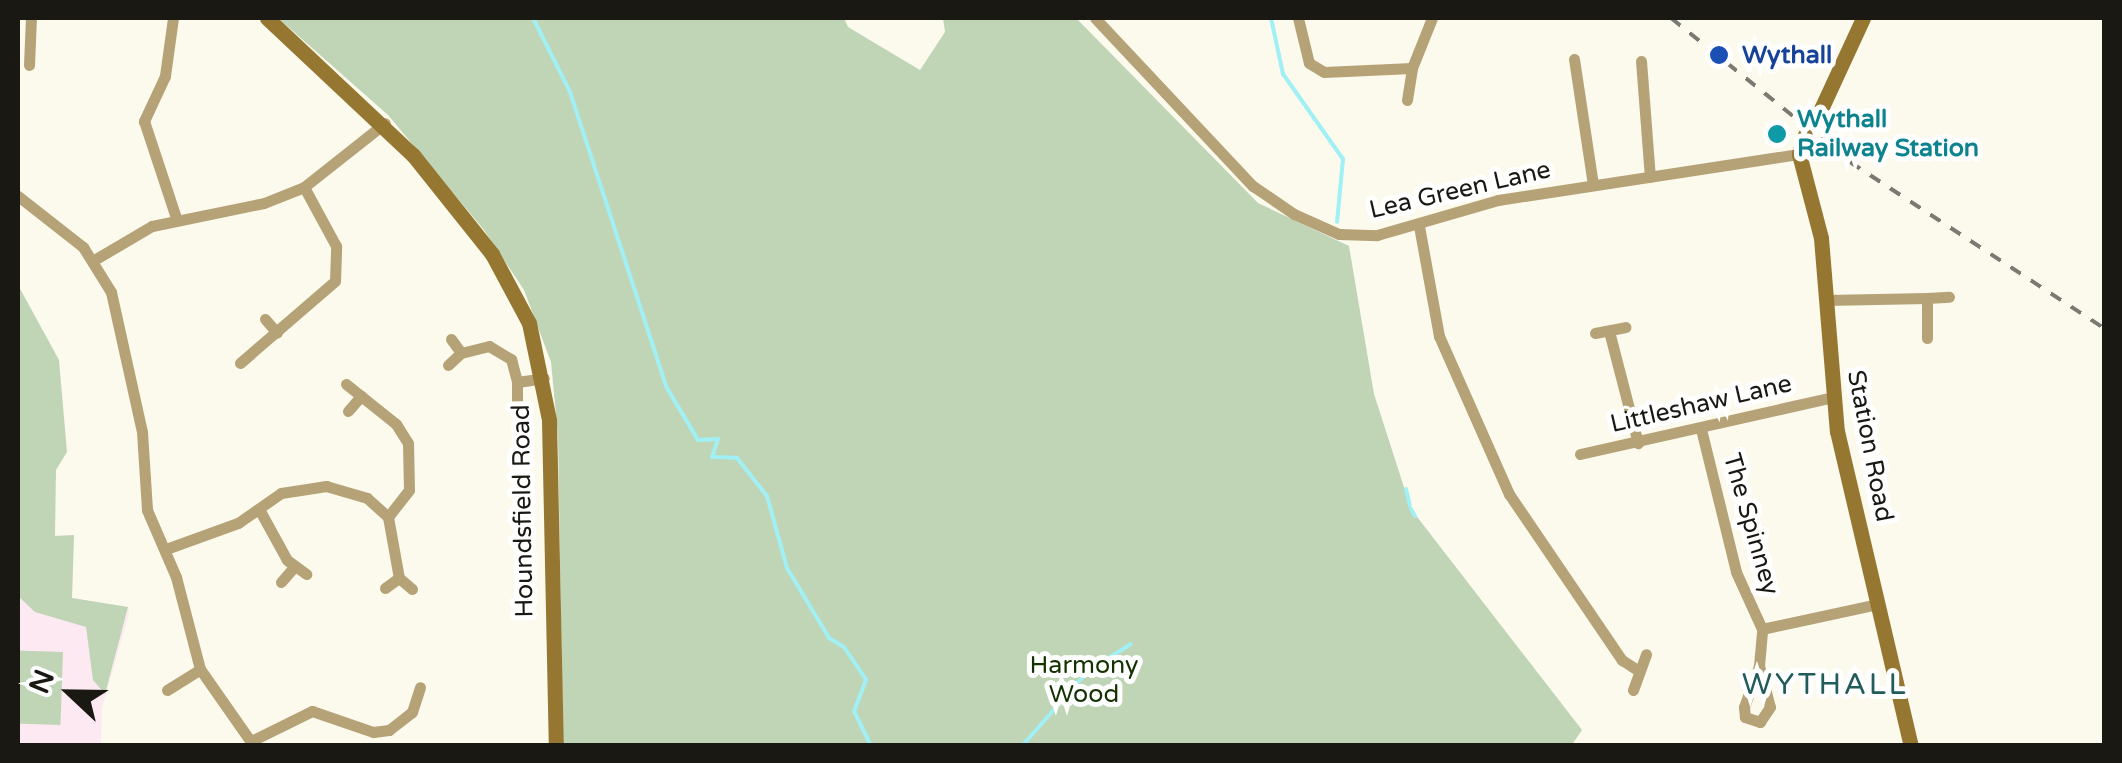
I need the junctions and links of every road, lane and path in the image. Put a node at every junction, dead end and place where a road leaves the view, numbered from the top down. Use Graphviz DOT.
graph roads {
  1 [pos="31,18"];
  2 [pos="174,18"];
  3 [pos="267,18"];
  4 [pos="1095,18"];
  5 [pos="1298,18"];
  6 [pos="1432,18"];
  7 [pos="1863,18"];
  8 [pos="18,44"];
  9 [pos="32,46"];
  10 [pos="1574,58"];
  11 [pos="1641,60"];
  12 [pos="29,65"];
  13 [pos="1412,68"];
  14 [pos="1407,100"];
  15 [pos="385,123"];
  16 [pos="1799,154"];
  17 [pos="1650,176"];
  18 [pos="1592,185"];
  19 [pos="304,187"];
  20 [pos="18,196"];
  21 [pos="176,218"];
  22 [pos="1419,226"];
  23 [pos="94,260"];
  24 [pos="1949,297"];
  25 [pos="1927,298"];
  26 [pos="1826,300"];
  27 [pos="265,320"];
  28 [pos="1625,327"];
  29 [pos="1609,331"];
  30 [pos="277,334"];
  31 [pos="1595,334"];
  32 [pos="1927,338"];
  33 [pos="450,339"];
  34 [pos="461,353"];
  35 [pos="240,362"];
  36 [pos="448,365"];
  37 [pos="544,378"];
  38 [pos="518,382"];
  39 [pos="346,384"];
  40 [pos="361,396"];
  41 [pos="1832,397"];
  42 [pos="518,406"];
  43 [pos="348,411"];
  44 [pos="1701,429"];
  45 [pos="1638,443"];
  46 [pos="1580,454"];
  47 [pos="259,509"];
  48 [pos="388,516"];
  49 [pos="166,550"];
  50 [pos="293,568"];
  51 [pos="306,574"];
  52 [pos="398,578"];
  53 [pos="280,582"];
  54 [pos="384,588"];
  55 [pos="412,589"];
  56 [pos="1878,604"];
  57 [pos="1762,629"];
  58 [pos="1646,654"];
  59 [pos="1759,666"];
  60 [pos="200,669"];
  61 [pos="1639,671"];
  62 [pos="420,687"];
  63 [pos="167,690"];
  64 [pos="1633,690"];
  65 [pos="406,720"];
  66 [pos="418,728"];
  67 [pos="253,743"];
  68 [pos="556,746"];
  69 [pos="1911,746"];
  1 -- 9 [label="street"];
  2 -- 21 [label="street"];
  3 -- 15 [label="street, Houndsfield Road"];
  4 -- 22 [label="street, Lea Green Lane"];
  5 -- 13 [label="street"];
  6 -- 13 [label="street"];
  7 -- 16 [label="street"];
  8 -- 9 [label="street"];
  9 -- 12 [label="street"];
  10 -- 18 [label="street"];
  11 -- 17 [label="street"];
  13 -- 14 [label="street"];
  15 -- 19 [label="street"];
  15 -- 37 [label="street, Houndsfield Road"];
  16 -- 17 [label="street, Lea Green Lane"];
  16 -- 26 [label="street, Station Road"];
  17 -- 18 [label="street, Lea Green Lane"];
  18 -- 22 [label="street, Lea Green Lane"];
  19 -- 21 [label="street"];
  19 -- 30 [label="street"];
  20 -- 23 [label="street"];
  21 -- 23 [label="street"];
  22 -- 61 [label="street"];
  23 -- 49 [label="street"];
  24 -- 25 [label="street"];
  25 -- 26 [label="street"];
  25 -- 32 [label="street"];
  26 -- 41 [label="street, Station Road"];
  27 -- 30 [label="street"];
  28 -- 29 [label="street"];
  29 -- 31 [label="street"];
  29 -- 45 [label="street"];
  30 -- 35 [label="street"];
  33 -- 34 [label="street"];
  34 -- 36 [label="street"];
  34 -- 38 [label="street"];
  37 -- 38 [label="street"];
  37 -- 68 [label="street, Houndsfield Road"];
  38 -- 42 [label="street"];
  39 -- 40 [label="street"];
  40 -- 43 [label="street"];
  40 -- 48 [label="street"];
  41 -- 44 [label="street, Littleshaw Lane"];
  41 -- 56 [label="street, Station Road"];
  44 -- 45 [label="street, Littleshaw Lane"];
  44 -- 57 [label="street, The Spinney"];
  45 -- 46 [label="street, Littleshaw Lane"];
  47 -- 48 [label="street"];
  47 -- 49 [label="street"];
  47 -- 50 [label="street"];
  48 -- 52 [label="street"];
  49 -- 60 [label="street"];
  50 -- 51 [label="street"];
  50 -- 53 [label="street"];
  52 -- 54 [label="street"];
  52 -- 55 [label="street"];
  56 -- 57 [label="street, The Spinney"];
  56 -- 69 [label="street, Station Road"];
  57 -- 59 [label="street, The Spinney"];
  58 -- 61 [label="street"];
  60 -- 63 [label="street"];
  60 -- 67 [label="street"];
  61 -- 64 [label="street"];
  62 -- 65 [label="street"];
  65 -- 66 [label="street"];
  65 -- 67 [label="street"];
}
